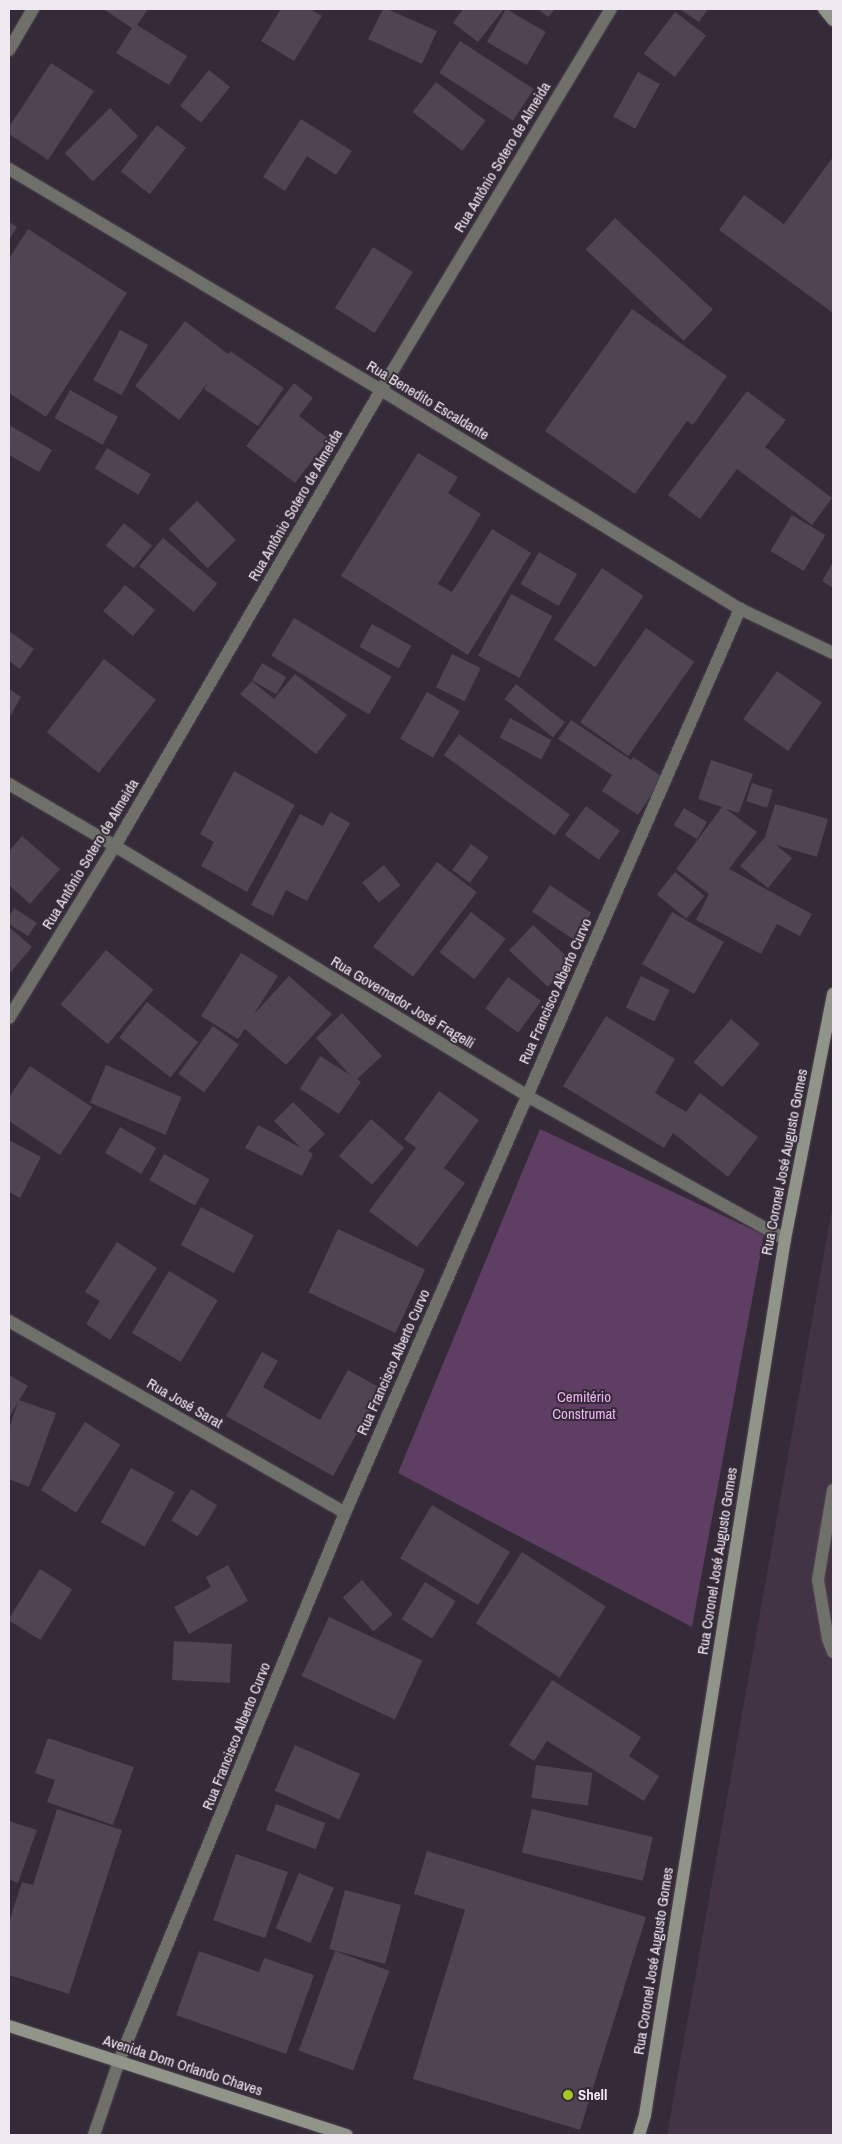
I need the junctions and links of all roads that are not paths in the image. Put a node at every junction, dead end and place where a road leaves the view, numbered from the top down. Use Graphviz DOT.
graph roads {
  1 [pos="33,9"];
  2 [pos="611,9"];
  3 [pos="824,9"];
  4 [pos="833,20"];
  5 [pos="9,50"];
  6 [pos="9,169"];
  7 [pos="380,390"];
  8 [pos="740,610"];
  9 [pos="833,654"];
  10 [pos="9,784"];
  11 [pos="116,846"];
  12 [pos="833,994"];
  13 [pos="9,1018"];
  14 [pos="527,1096"];
  15 [pos="785,1239"];
  16 [pos="9,1321"];
  17 [pos="833,1490"];
  18 [pos="346,1513"];
  19 [pos="833,1652"];
  20 [pos="9,2026"];
  21 [pos="119,2061"];
  22 [pos="94,2135"];
  23 [pos="347,2135"];
  24 [pos="639,2135"];
  1 -- 5 [label="street"];
  2 -- 7 [label="street, Rua Antônio Sotero de Almeida"];
  3 -- 4 [label="street"];
  6 -- 7 [label="street, Rua Benedito Escaldante"];
  7 -- 8 [label="street, Rua Benedito Escaldante"];
  7 -- 11 [label="street, Rua Antônio Sotero de Almeida"];
  8 -- 9 [label="street, Rua Benedito Escaldante"];
  8 -- 14 [label="street, Rua Francisco Alberto Curvo"];
  10 -- 11 [label="street, Rua Governador José Fragelli"];
  11 -- 13 [label="street, Rua Antônio Sotero de Almeida"];
  11 -- 14 [label="street, Rua Governador José Fragelli"];
  12 -- 15 [label="street, Rua Coronel José Augusto Gomes"];
  14 -- 15 [label="street, Rua Governador José Fragelli"];
  14 -- 18 [label="street, Rua Francisco Alberto Curvo"];
  15 -- 24 [label="street, Rua Coronel José Augusto Gomes"];
  16 -- 18 [label="street, Rua José Sarat"];
  17 -- 19 [label="street"];
  18 -- 21 [label="street, Rua Francisco Alberto Curvo"];
  20 -- 21 [label="street, Avenida Dom Orlando Chaves"];
  21 -- 22 [label="street, Rua Francisco Alberto Curvo"];
  21 -- 23 [label="street, Avenida Dom Orlando Chaves"];
}
